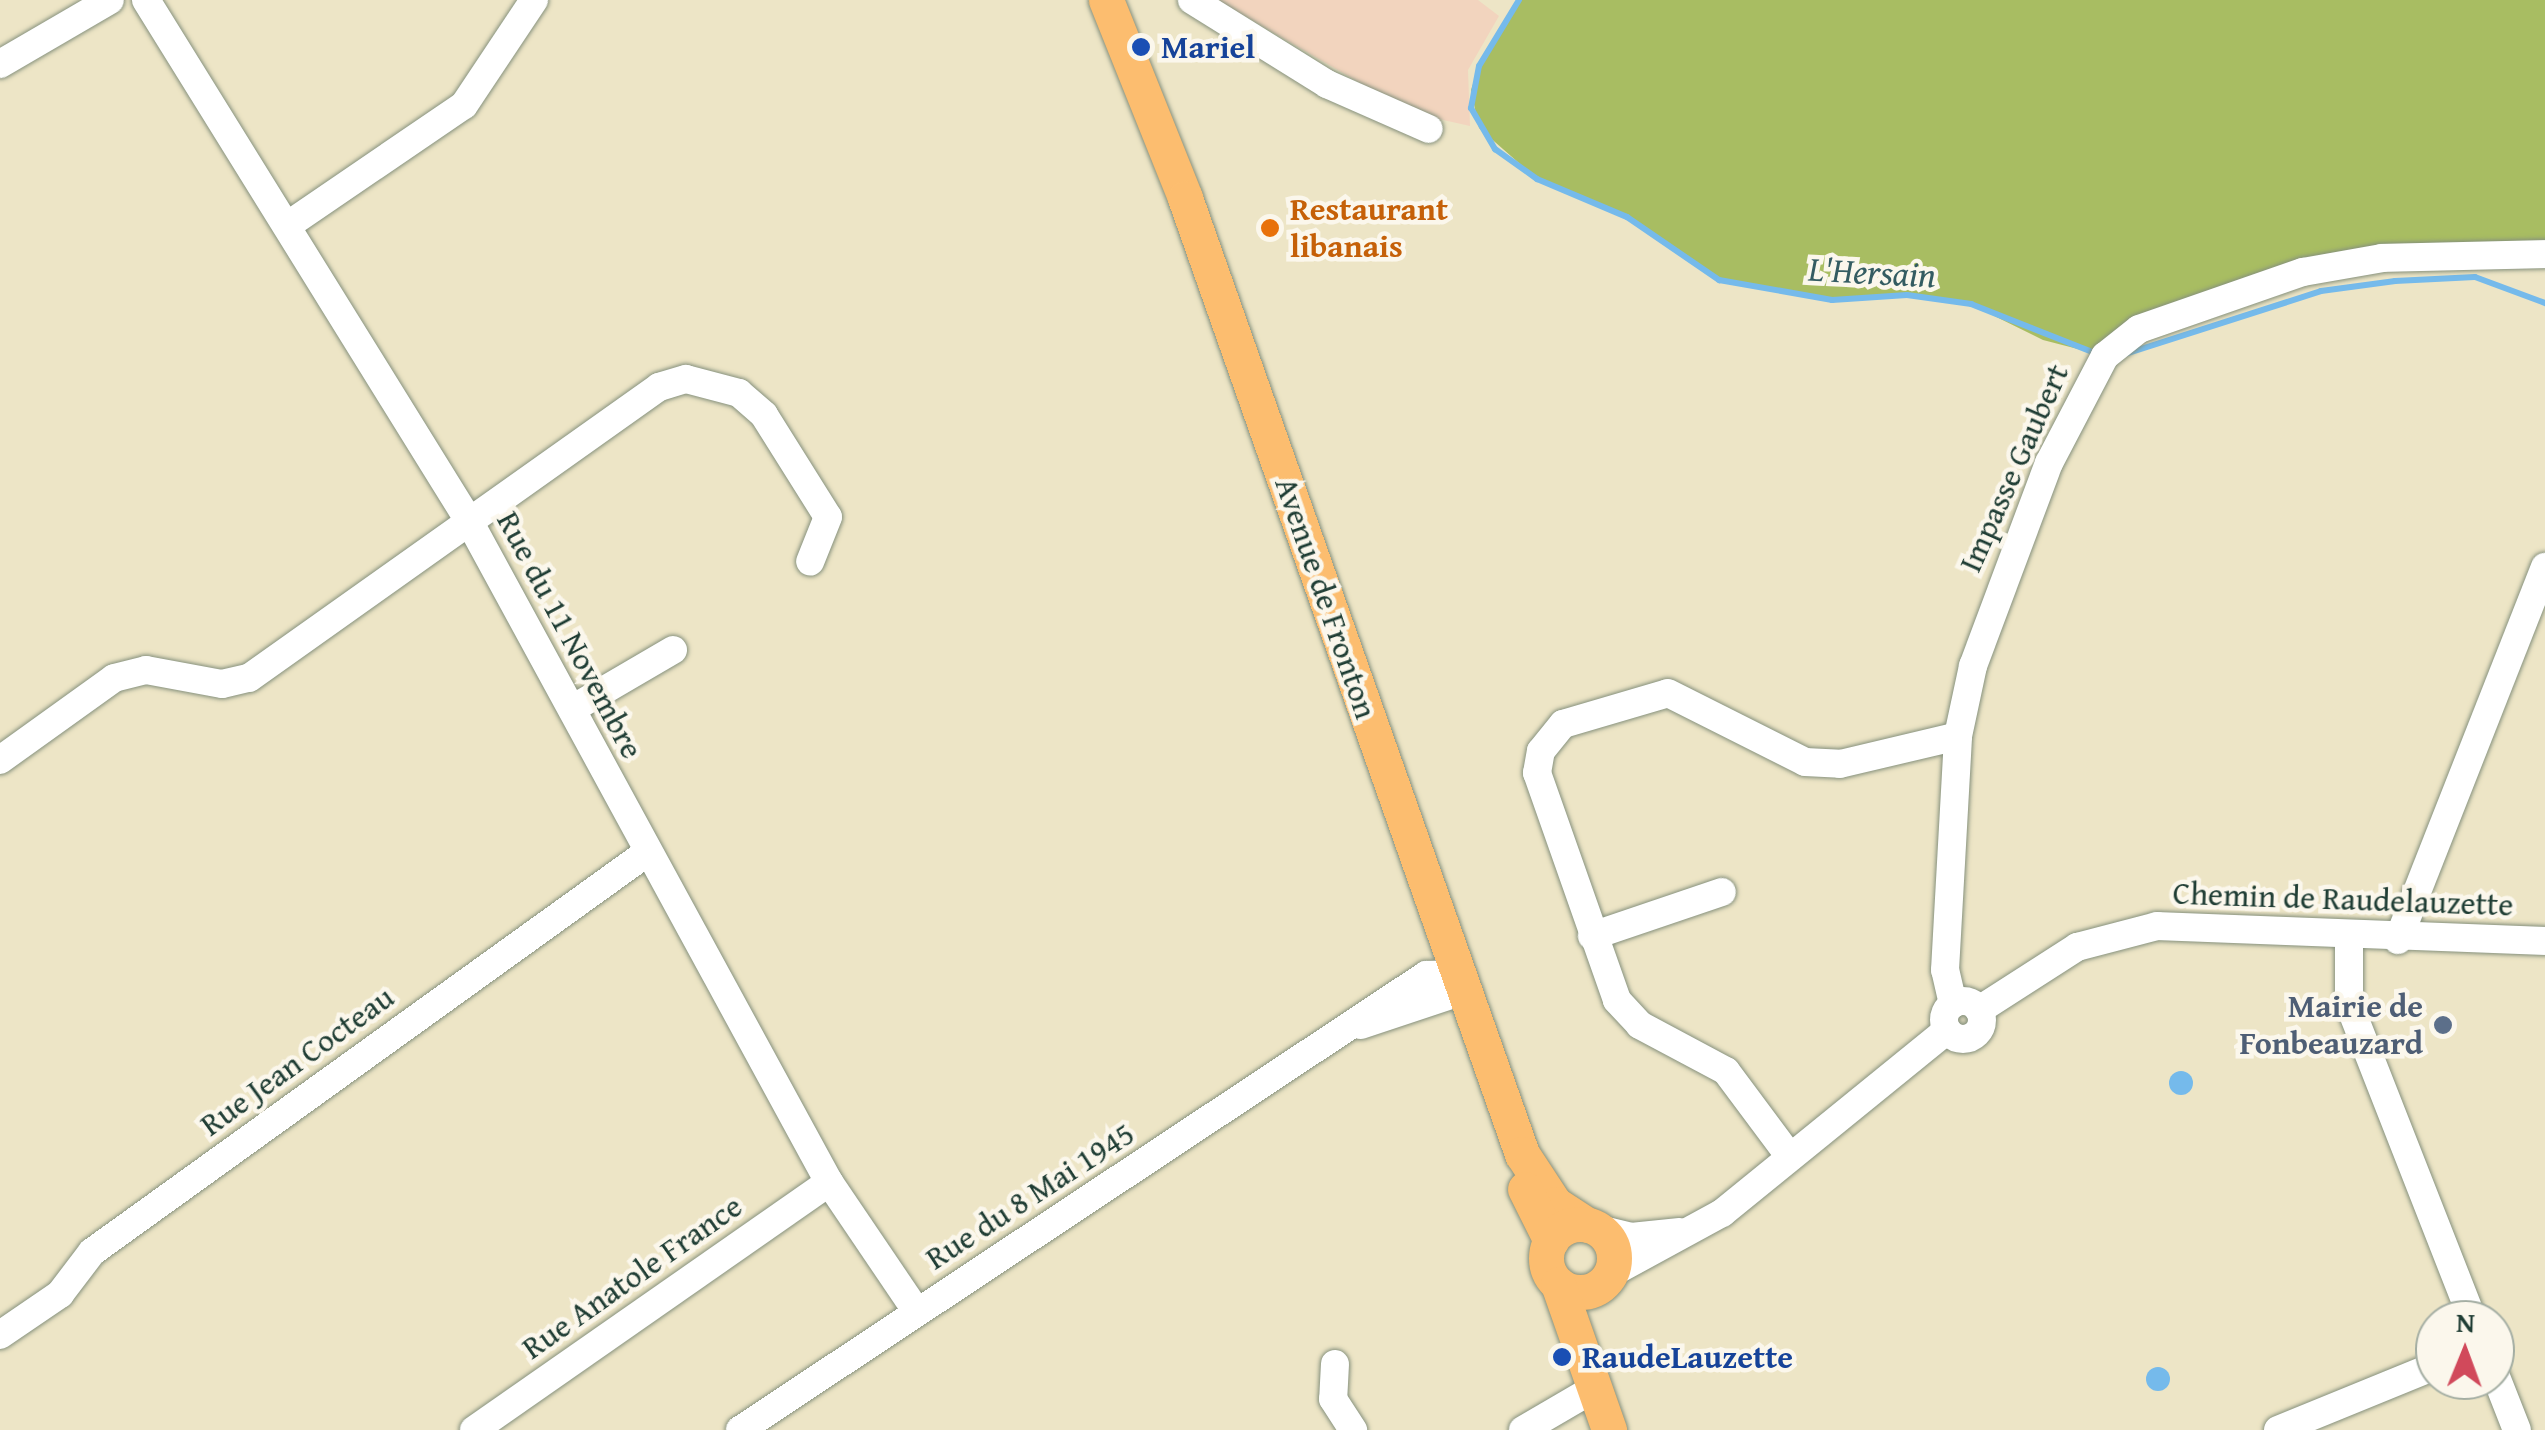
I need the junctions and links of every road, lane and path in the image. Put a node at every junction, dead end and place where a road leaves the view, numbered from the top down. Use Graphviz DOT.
graph roads {
  1 [pos="110,0"];
  2 [pos="146,0"];
  3 [pos="534,0"];
  4 [pos="1090,0"];
  5 [pos="1106,0"];
  6 [pos="1192,0"];
  7 [pos="0,64"];
  8 [pos="1429,129"];
  9 [pos="290,224"];
  10 [pos="1191,229"];
  11 [pos="2545,254"];
  12 [pos="468,520"];
  13 [pos="810,562"];
  14 [pos="2545,566"];
  15 [pos="673,650"];
  16 [pos="572,709"];
  17 [pos="1958,736"];
  18 [pos="0,760"];
  19 [pos="645,854"];
  20 [pos="1722,892"];
  21 [pos="1592,936"];
  22 [pos="2348,939"];
  23 [pos="2398,940"];
  24 [pos="2545,942"];
  25 [pos="1458,974"];
  26 [pos="1960,1015"];
  27 [pos="1790,1158"];
  28 [pos="829,1182"];
  29 [pos="1722,1213"];
  30 [pos="1591,1226"];
  31 [pos="1551,1241"];
  32 [pos="1586,1282"];
  33 [pos="2466,1300"];
  34 [pos="917,1312"];
  35 [pos="0,1335"];
  36 [pos="1334,1364"];
  37 [pos="2415,1374"];
  38 [pos="1590,1391"];
  39 [pos="2505,1400"];
  40 [pos="474,1430"];
  41 [pos="740,1430"];
  42 [pos="1353,1430"];
  43 [pos="1523,1430"];
  44 [pos="1609,1430"];
  45 [pos="1622,1430"];
  46 [pos="2278,1430"];
  47 [pos="2517,1430"];
  1 -- 7 [label="street"];
  2 -- 9 [label="street, Rue du 11 Novembre"];
  3 -- 9 [label="street"];
  4 -- 10 [label="main road, Avenue de Fronton"];
  5 -- 10 [label="main road, Avenue de Fronton"];
  6 -- 8 [label="street"];
  9 -- 12 [label="street, Rue du 11 Novembre"];
  10 -- 25 [label="main road, Avenue de Fronton"];
  11 -- 17 [label="street, Impasse Gaubert"];
  12 -- 13 [label="street"];
  12 -- 16 [label="street, Rue du 11 Novembre"];
  12 -- 18 [label="street"];
  14 -- 23 [label="street"];
  15 -- 16 [label="street"];
  16 -- 19 [label="street, Rue du 11 Novembre"];
  17 -- 21 [label="street"];
  17 -- 26 [label="street, Impasse Gaubert"];
  19 -- 28 [label="street, Rue du 11 Novembre"];
  19 -- 35 [label="street, Rue Jean Cocteau"];
  20 -- 21 [label="street"];
  21 -- 27 [label="street"];
  22 -- 23 [label="street, Chemin de Raudelauzette"];
  22 -- 26 [label="street, Chemin de Raudelauzette"];
  22 -- 33 [label="street"];
  23 -- 24 [label="street, Chemin de Raudelauzette"];
  25 -- 30 [label="main road, Avenue de Fronton"];
  25 -- 31 [label="main road, Avenue de Fronton"];
  25 -- 34 [label="street, Rue du 8 Mai 1945"];
  26 -- 27 [label="street, Chemin de Raudelauzette"];
  27 -- 29 [label="street, Chemin de Raudelauzette"];
  28 -- 34 [label="street, Rue du 11 Novembre"];
  28 -- 40 [label="street, Rue Anatole France"];
  29 -- 30 [label="street, Chemin de Raudelauzette"];
  29 -- 32 [label="street, Chemin de Raudelauzette"];
  30 -- 31 [label="main road"];
  30 -- 32 [label="main road"];
  31 -- 32 [label="main road, Avenue de Fronton"];
  32 -- 38 [label="main road"];
  32 -- 45 [label="main road"];
  34 -- 41 [label="street, Rue du 8 Mai 1945"];
  36 -- 42 [label="street"];
  37 -- 46 [label="street"];
  38 -- 43 [label="street"];
  38 -- 44 [label="main road"];
  39 -- 47 [label="street"];
}
